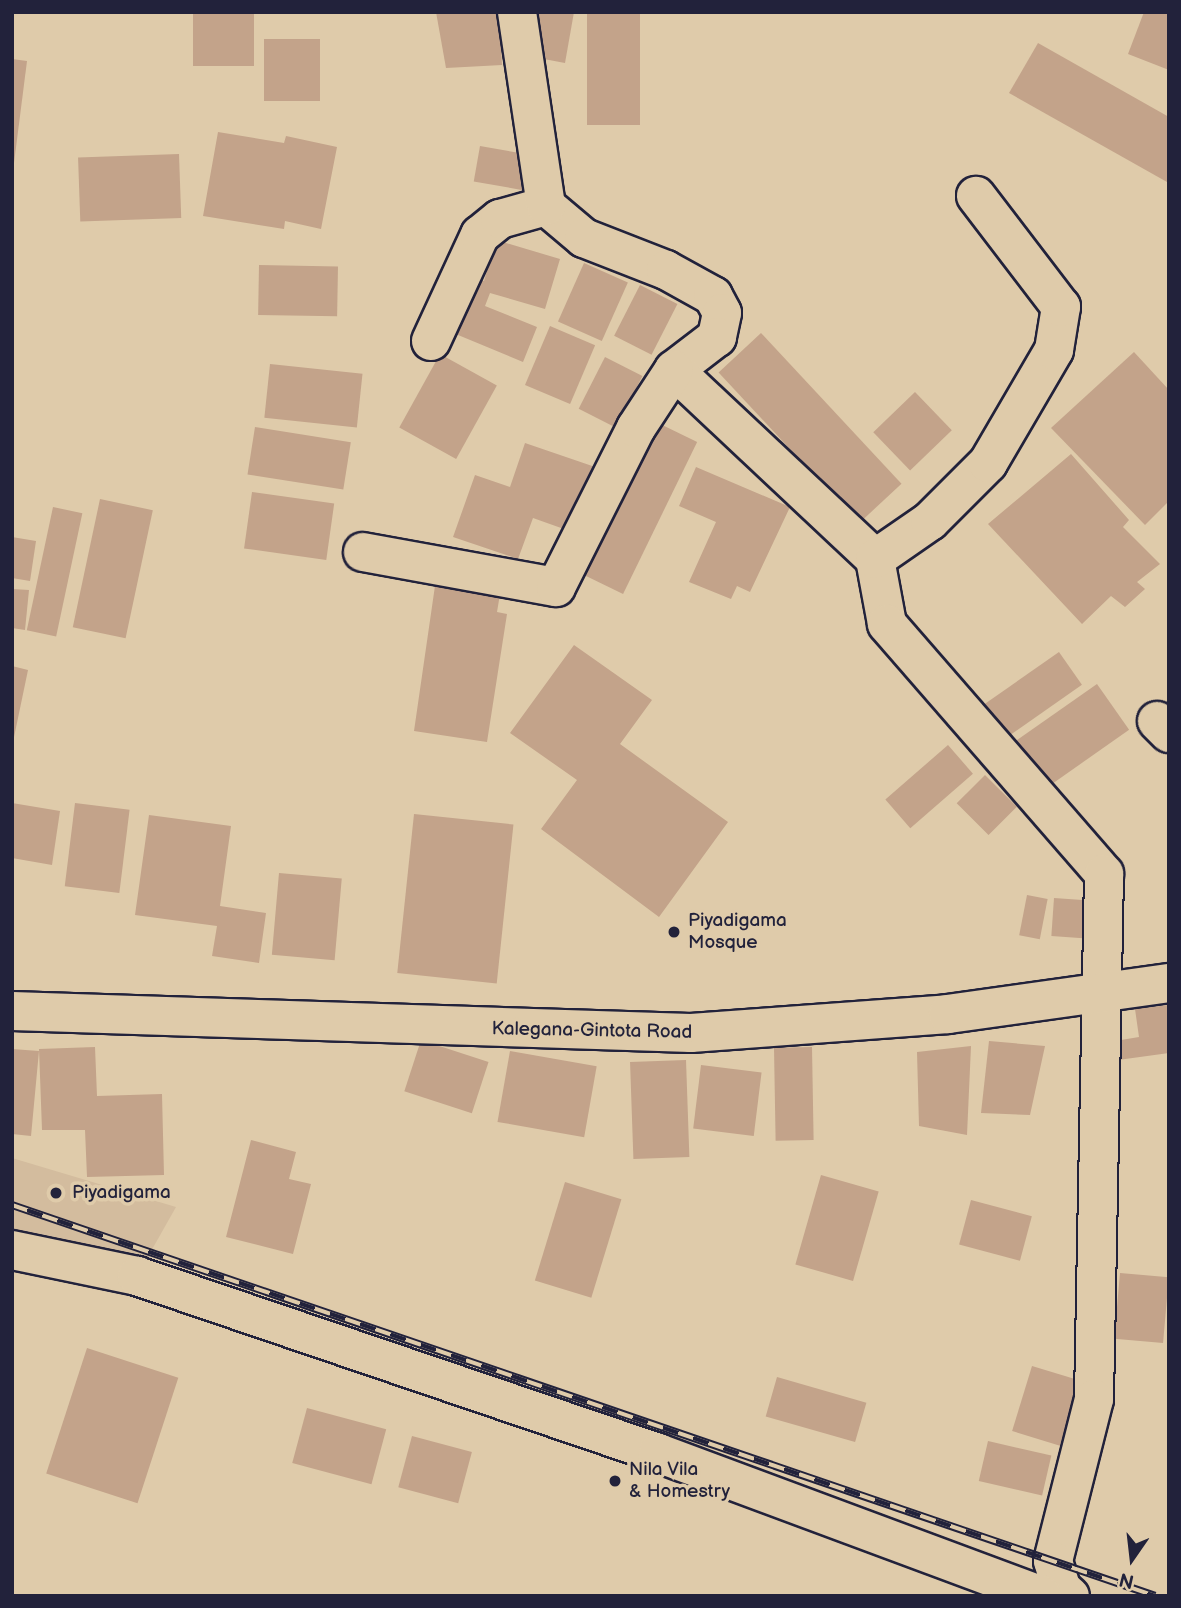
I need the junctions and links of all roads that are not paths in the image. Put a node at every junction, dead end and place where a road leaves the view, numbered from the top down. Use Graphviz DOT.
graph roads {
  1 [pos="517,12"];
  2 [pos="976,196"];
  3 [pos="546,206"];
  4 [pos="431,341"];
  5 [pos="674,370"];
  6 [pos="363,552"];
  7 [pos="875,559"];
  8 [pos="1169,983"];
  9 [pos="1102,992"];
  10 [pos="12,1011"];
  11 [pos="12,1250"];
  12 [pos="1042,1596"];
  13 [pos="1070,1596"];
  1 -- 3 [label="street"];
  2 -- 7 [label="street"];
  3 -- 4 [label="street"];
  3 -- 5 [label="street"];
  5 -- 6 [label="street"];
  5 -- 7 [label="street"];
  7 -- 9 [label="street"];
  8 -- 9 [label="street, Kalegana-Gintota Road"];
  9 -- 10 [label="street, Kalegana-Gintota Road"];
  9 -- 13 [label="street"];
  11 -- 12 [label="street"];
}
